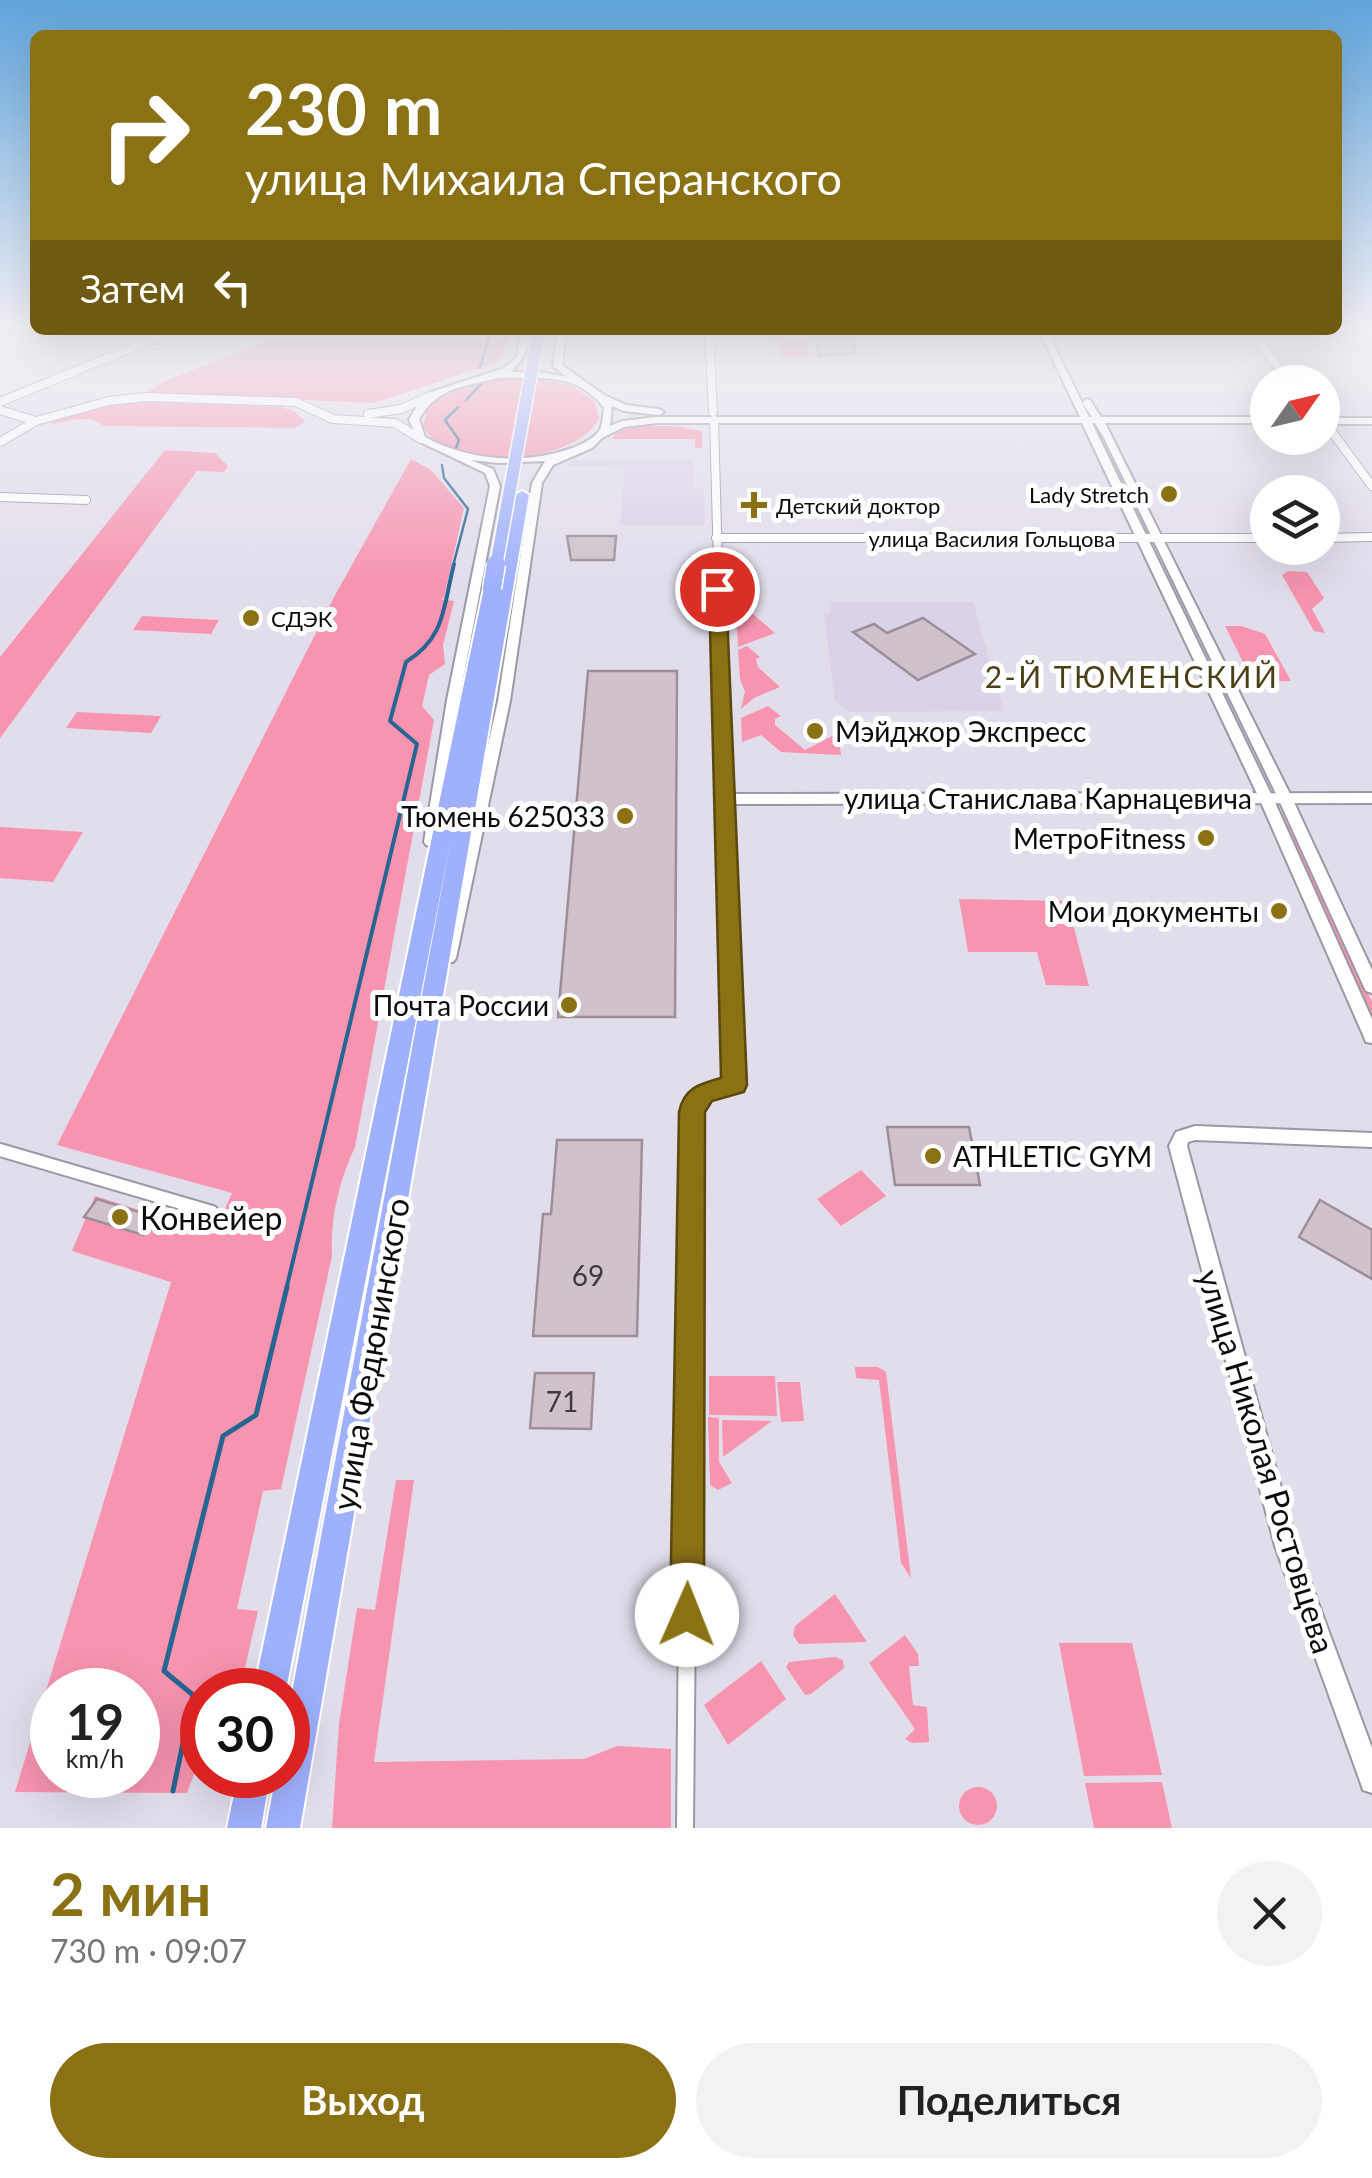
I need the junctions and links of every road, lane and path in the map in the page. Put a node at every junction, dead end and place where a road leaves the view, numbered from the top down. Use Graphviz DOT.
graph roads {
  1 [pos="8,412"];
  2 [pos="65,412"];
  3 [pos="319,412"];
  4 [pos="364,412"];
  5 [pos="416,412"];
  6 [pos="526,412"];
  7 [pos="534,412"];
  8 [pos="609,412"];
  9 [pos="658,412"];
  10 [pos="713,412"];
  11 [pos="1089,412"];
  12 [pos="1089,412"];
  13 [pos="1222,412"];
  14 [pos="323,414"];
  15 [pos="713,416"];
  16 [pos="1091,416"];
  17 [pos="1340,418"];
  18 [pos="36,420"];
  19 [pos="1250,420"];
  20 [pos="1372,420"];
  21 [pos="599,436"];
  22 [pos="421,439"];
  23 [pos="1340,441"];
  24 [pos="0,442"];
  25 [pos="574,450"];
  26 [pos="451,456"];
  27 [pos="1372,486"];
  28 [pos="0,497"];
  29 [pos="86,500"];
  30 [pos="716,538"];
  31 [pos="1140,538"];
  32 [pos="1158,538"];
  33 [pos="1250,538"];
  34 [pos="1340,538"];
  35 [pos="1372,538"];
  36 [pos="499,588"];
  37 [pos="1266,798"];
  38 [pos="1286,798"];
  39 [pos="1372,798"];
  40 [pos="724,799"];
  41 [pos="1372,987"];
  42 [pos="419,1014"];
  43 [pos="1372,1037"];
  44 [pos="1372,1140"];
  45 [pos="0,1150"];
  46 [pos="212,1212"];
  47 [pos="275,1668"];
  48 [pos="310,1684"];
  49 [pos="1372,1781"];
  50 [pos="239,1798"];
  51 [pos="250,1798"];
  52 [pos="289,1798"];
  53 [pos="298,1798"];
  54 [pos="230,1828"];
  55 [pos="244,1828"];
  56 [pos="283,1828"];
  57 [pos="295,1828"];
  58 [pos="685,1828"];
  1 -- 18 [label="street"];
  2 -- 18 [label="street"];
  3 -- 14 [label="street"];
  4 -- 14 [label="street"];
  5 -- 22 [label="main road"];
  6 -- 36 [label="highway, bridge"];
  7 -- 36 [label="highway"];
  8 -- 21 [label="main road"];
  9 -- 15 [label="main road"];
  10 -- 15 [label="street"];
  11 -- 16 [label="main road"];
  12 -- 16 [label="main road"];
  13 -- 16 [label="main road"];
  14 -- 22 [label="street"];
  15 -- 16 [label="main road"];
  15 -- 21 [label="main road"];
  15 -- 30 [label="street"];
  16 -- 19 [label="main road"];
  16 -- 31 [label="main road"];
  16 -- 32 [label="main road"];
  17 -- 20 [label="main road"];
  18 -- 24 [label="street"];
  21 -- 25 [label="main road"];
  22 -- 26 [label="main road, улица Федюнинского"];
  23 -- 27 [label="street"];
  25 -- 26 [label="main road"];
  25 -- 42 [label="main road, улица Федюнинского"];
  26 -- 42 [label="main road, улица Федюнинского"];
  28 -- 29 [label="street"];
  30 -- 31 [label="street, улица Василия Гольцова"];
  30 -- 40 [label="street"];
  31 -- 32 [label="street, улица Василия Гольцова"];
  31 -- 37 [label="main road"];
  32 -- 33 [label="street, улица Василия Гольцова"];
  32 -- 38 [label="main road"];
  34 -- 35 [label="street"];
  36 -- 42 [label="highway, улица Федюнинского"];
  37 -- 38 [label="street, улица Станислава Карнацевича"];
  37 -- 40 [label="street, улица Станислава Карнацевича"];
  37 -- 43 [label="main road"];
  38 -- 39 [label="street, улица Станислава Карнацевича"];
  38 -- 41 [label="main road"];
  40 -- 58 [label="street"];
  42 -- 47 [label="highway, улица Федюнинского"];
  42 -- 48 [label="highway, улица Федюнинского"];
  44 -- 49 [label="main road, улица Николая Ростовцева"];
  45 -- 46 [label="street"];
  50 -- 54 [label="main road"];
  51 -- 55 [label="highway"];
  52 -- 56 [label="highway, улица Федюнинского"];
  53 -- 57 [label="main road, улица Федюнинского"];
}
